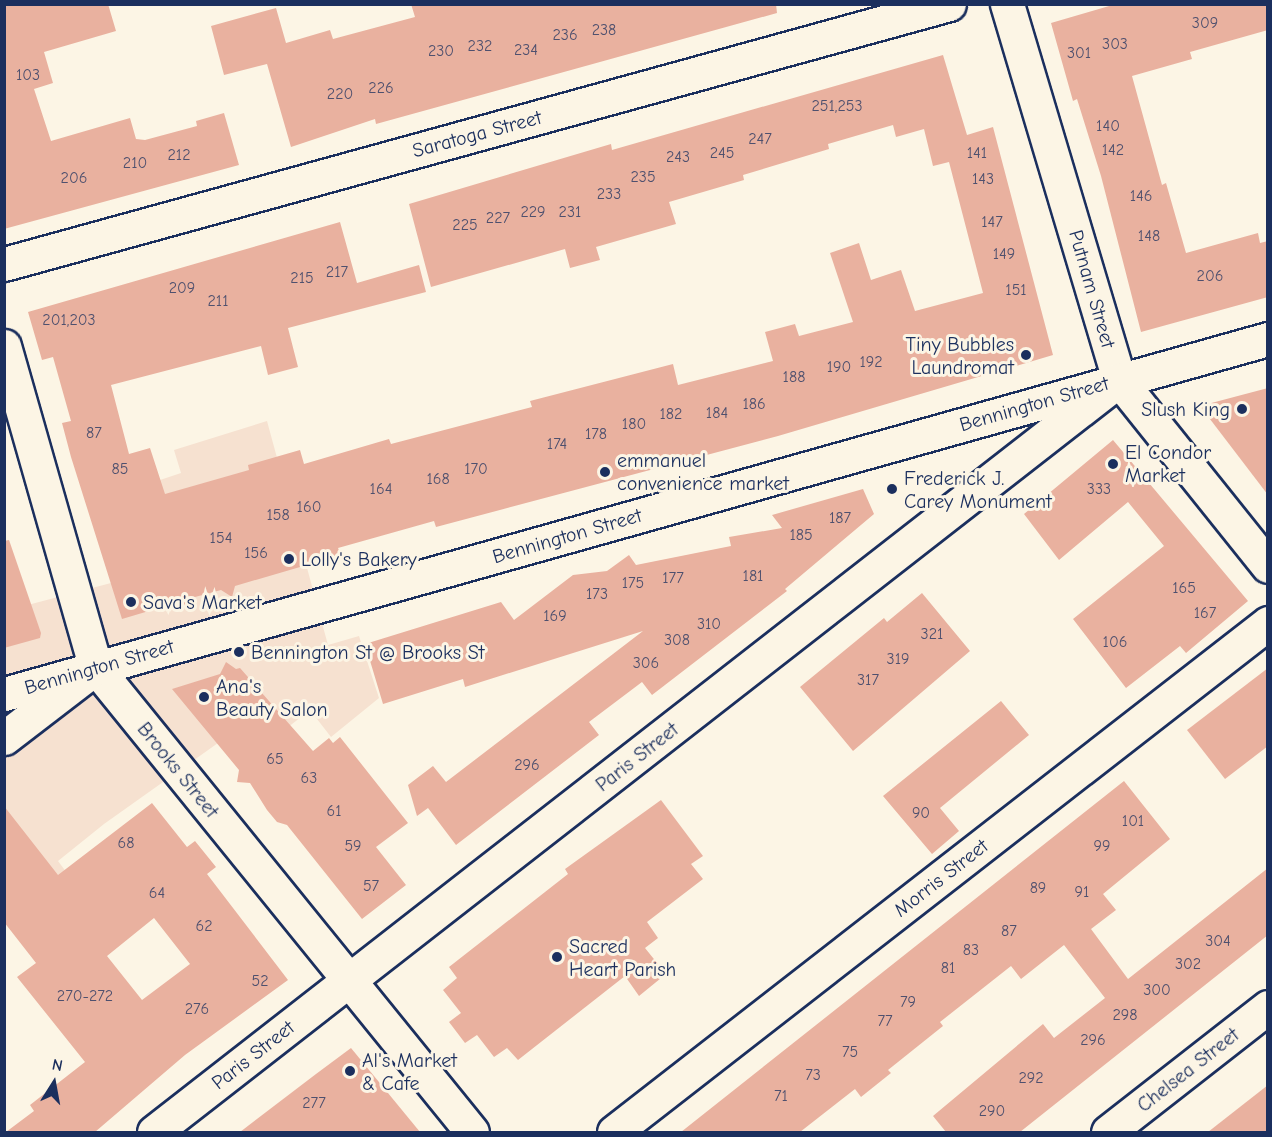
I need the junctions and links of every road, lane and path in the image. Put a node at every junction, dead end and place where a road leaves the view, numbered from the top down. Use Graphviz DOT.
graph roads {
  1 [pos="950,4"];
  2 [pos="1007,4"];
  3 [pos="4,264"];
  4 [pos="1268,339"];
  5 [pos="4,346"];
  6 [pos="1119,380"];
  7 [pos="1268,566"];
  8 [pos="1268,623"];
  9 [pos="96,668"];
  10 [pos="4,694"];
  11 [pos="4,738"];
  12 [pos="348,979"];
  13 [pos="1268,1007"];
  14 [pos="154,1132"];
  15 [pos="472,1132"];
  16 [pos="614,1132"];
  17 [pos="1108,1132"];
  1 -- 3 [label="street, Saratoga Street"];
  2 -- 6 [label="street, Putnam Street"];
  4 -- 6 [label="street, Bennington Street"];
  5 -- 9 [label="street, Brooks Street"];
  6 -- 7 [label="street, Putnam Street"];
  6 -- 9 [label="street, Bennington Street"];
  6 -- 12 [label="street, Paris Street"];
  8 -- 16 [label="street, Morris Street"];
  9 -- 10 [label="street, Bennington Street"];
  9 -- 11 [label="street"];
  9 -- 12 [label="street, Brooks Street"];
  12 -- 14 [label="street, Paris Street"];
  12 -- 15 [label="street, Brooks Street"];
  13 -- 17 [label="street, Chelsea Street"];
}
